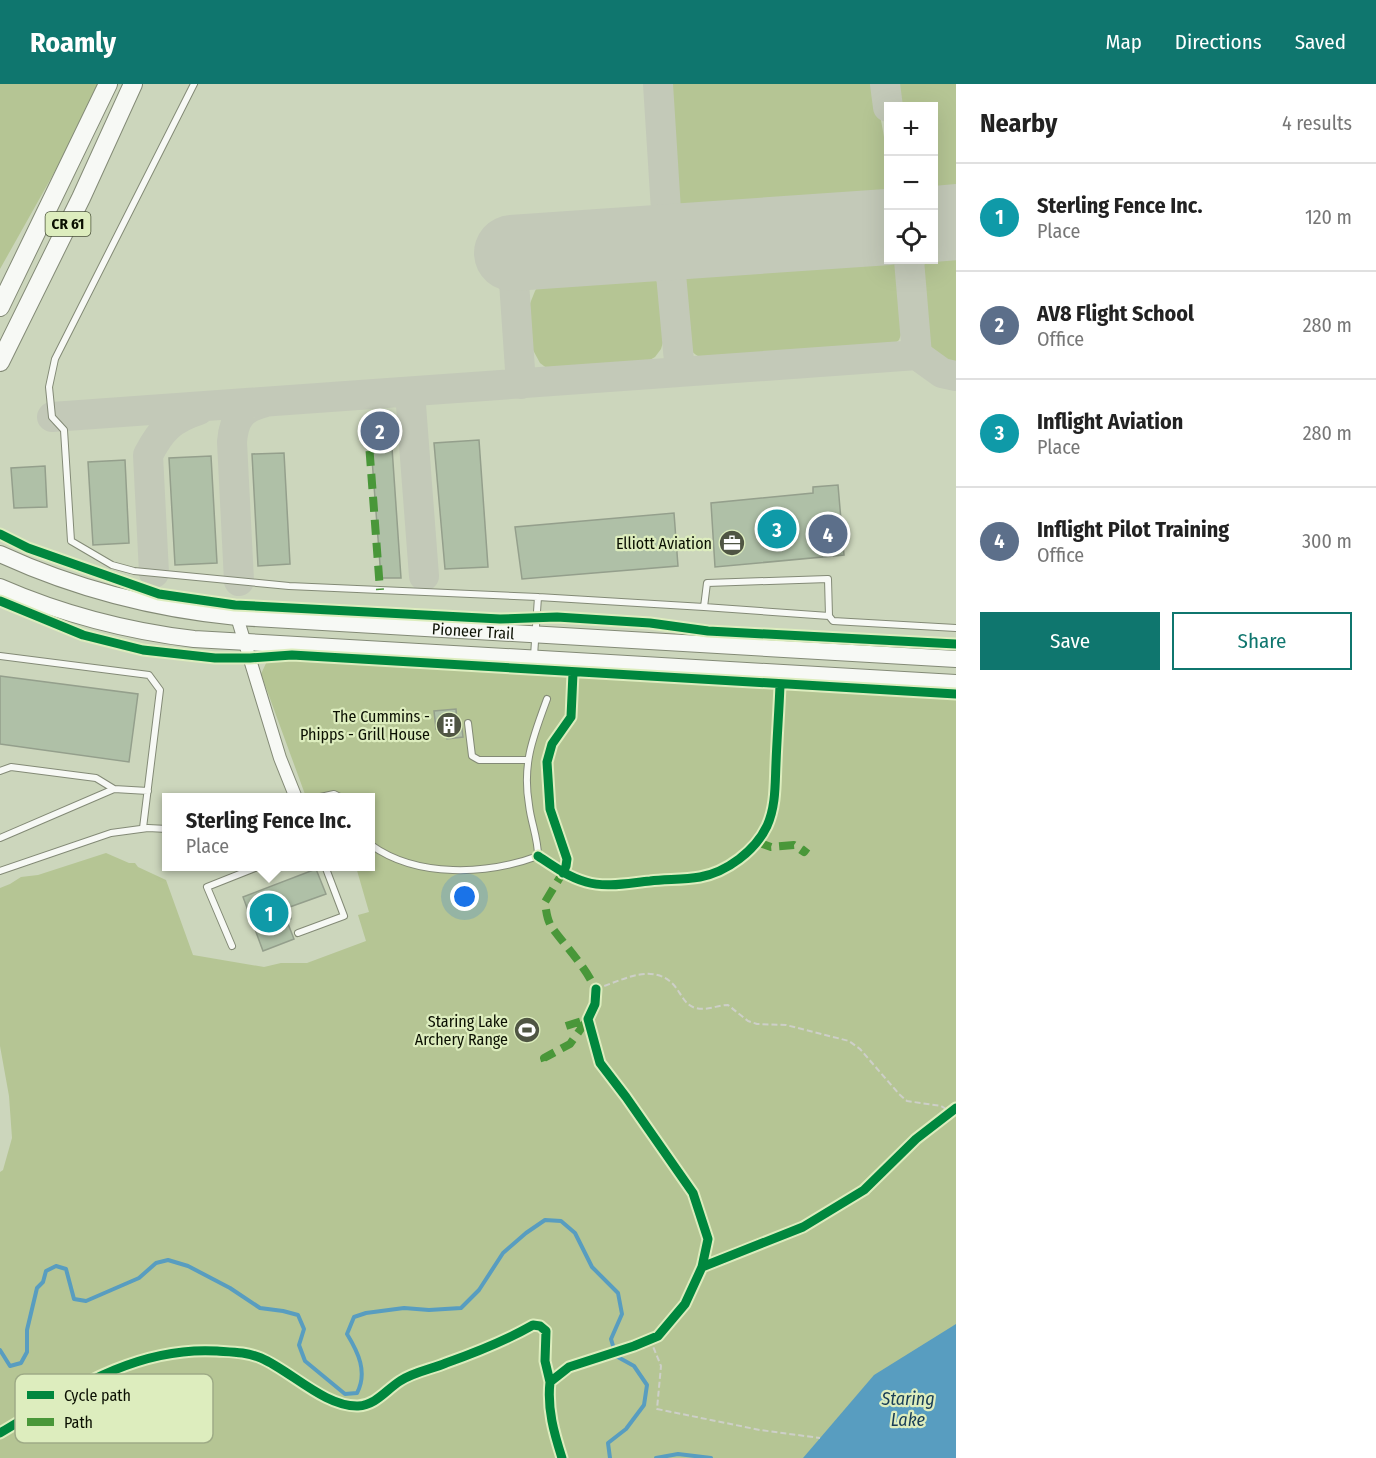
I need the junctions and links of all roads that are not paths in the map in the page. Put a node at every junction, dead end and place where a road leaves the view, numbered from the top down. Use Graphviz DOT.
graph roads {
  1 [pos="108,84"];
  2 [pos="133,84"];
  3 [pos="194,84"];
  4 [pos="0,307"];
  5 [pos="0,362"];
  6 [pos="0,554"];
  7 [pos="0,587"];
  8 [pos="538,597"];
  9 [pos="704,607"];
  10 [pos="829,616"];
  11 [pos="237,618"];
  12 [pos="956,628"];
  13 [pos="535,635"];
  14 [pos="245,642"];
  15 [pos="0,656"];
  16 [pos="534,659"];
  17 [pos="956,659"];
  18 [pos="956,683"];
  19 [pos="547,699"];
  20 [pos="468,723"];
  21 [pos="527,760"];
  22 [pos="0,771"];
  23 [pos="114,789"];
  24 [pos="148,791"];
  25 [pos="294,793"];
  26 [pos="143,828"];
  27 [pos="162,829"];
  28 [pos="0,838"];
  29 [pos="375,847"];
  30 [pos="0,871"];
  31 [pos="249,871"];
  32 [pos="327,871"];
  33 [pos="298,933"];
  34 [pos="232,946"];
  1 -- 4 [label="main road, CR 61"];
  2 -- 5 [label="main road, CR 61"];
  3 -- 8 [label="lane"];
  6 -- 11 [label="main road, Pioneer Trail"];
  7 -- 14 [label="main road, Pioneer Trail"];
  8 -- 9 [label="lane"];
  8 -- 13 [label="lane"];
  9 -- 10 [label="lane"];
  9 -- 10 [label="lane"];
  10 -- 12 [label="lane"];
  11 -- 13 [label="main road, Pioneer Trail"];
  11 -- 14 [label="street"];
  13 -- 16 [label="lane"];
  13 -- 17 [label="main road, Pioneer Trail"];
  14 -- 16 [label="main road, Pioneer Trail"];
  14 -- 25 [label="street"];
  15 -- 24 [label="lane"];
  16 -- 18 [label="main road, Pioneer Trail"];
  19 -- 21 [label="lane"];
  20 -- 21 [label="lane"];
  21 -- 29 [label="lane"];
  22 -- 23 [label="lane"];
  23 -- 24 [label="lane"];
  23 -- 28 [label="lane"];
  24 -- 26 [label="lane"];
  26 -- 27 [label="lane"];
  26 -- 30 [label="lane"];
  31 -- 34 [label="lane"];
  32 -- 33 [label="lane"];
}
